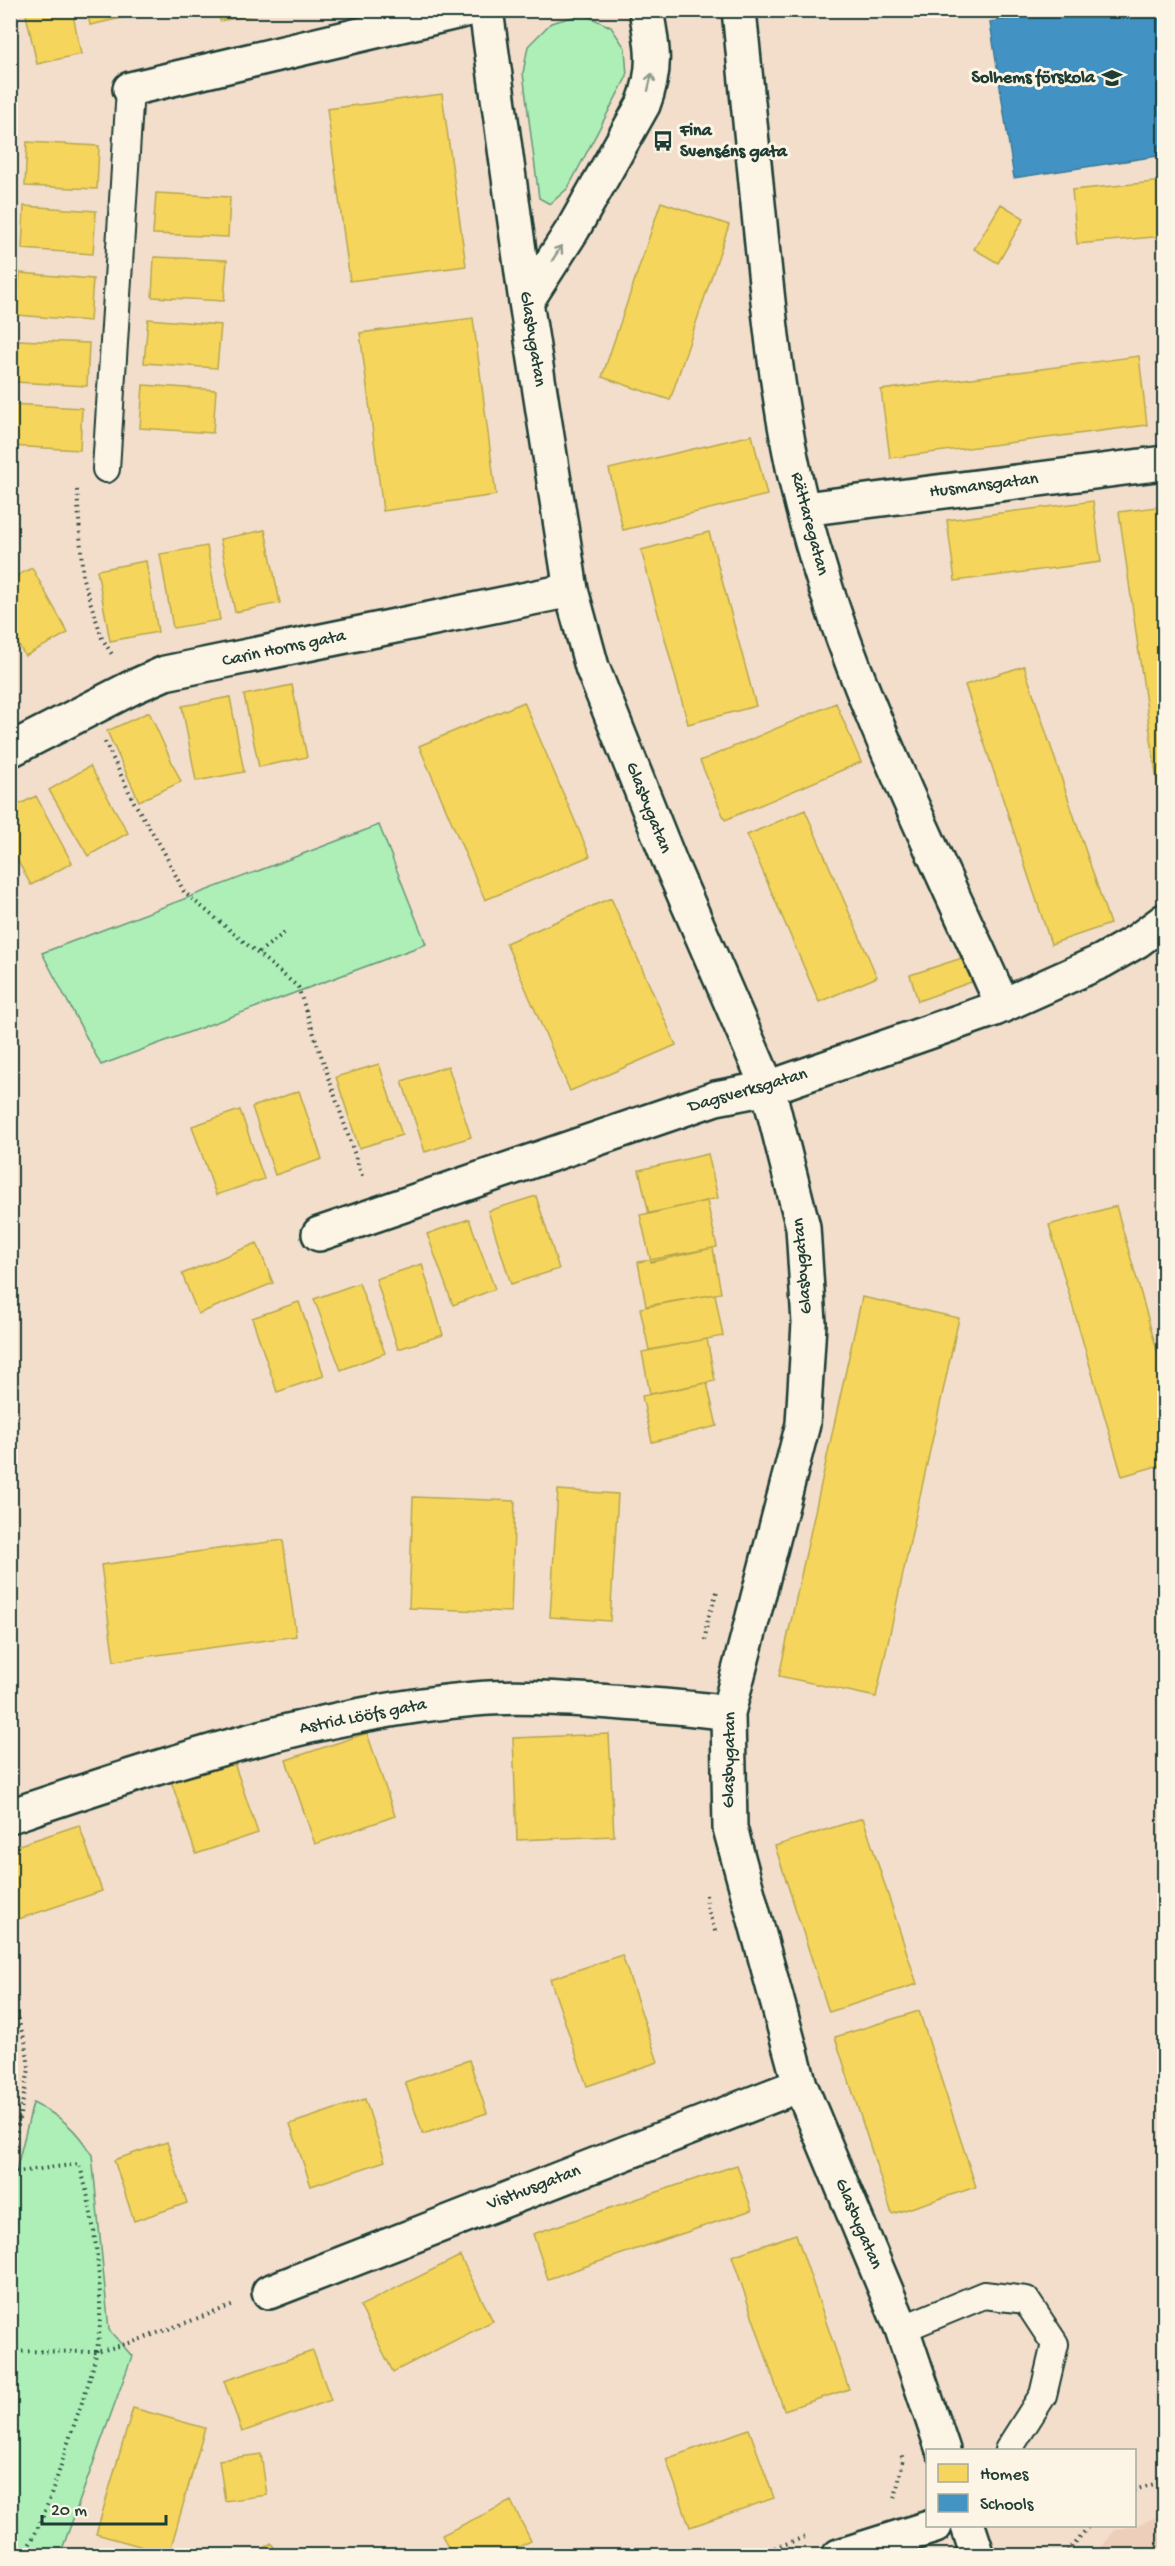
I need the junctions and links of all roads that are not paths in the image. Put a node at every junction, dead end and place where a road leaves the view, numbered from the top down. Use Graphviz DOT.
graph roads {
  1 [pos="465,10"];
  2 [pos="486,10"];
  3 [pos="646,10"];
  4 [pos="739,10"];
  5 [pos="130,89"];
  6 [pos="526,302"];
  7 [pos="1164,463"];
  8 [pos="106,469"];
  9 [pos="804,509"];
  10 [pos="571,590"];
  11 [pos="10,750"];
  12 [pos="1164,921"];
  13 [pos="1004,1006"];
  14 [pos="768,1088"];
  15 [pos="318,1234"];
  16 [pos="728,1713"];
  17 [pos="10,1816"];
  18 [pos="800,2085"];
  19 [pos="269,2292"];
  20 [pos="902,2329"];
  21 [pos="942,2449"];
  22 [pos="1009,2449"];
  23 [pos="932,2527"];
  24 [pos="968,2527"];
  25 [pos="839,2556"];
  26 [pos="978,2556"];
  1 -- 5 [label="street"];
  2 -- 6 [label="street, Glasbygatan"];
  6 -- 3 [label="street, one-way"];
  4 -- 9 [label="street, Rättaregatan"];
  5 -- 8 [label="lane"];
  6 -- 10 [label="street, Glasbygatan"];
  7 -- 9 [label="street, Husmansgatan"];
  9 -- 13 [label="street, Rättaregatan"];
  10 -- 11 [label="street, Carin Horns gata"];
  10 -- 14 [label="street, Glasbygatan"];
  12 -- 13 [label="street, Dagsverksgatan"];
  13 -- 14 [label="street, Dagsverksgatan"];
  14 -- 15 [label="street, Dagsverksgatan"];
  14 -- 16 [label="street, Glasbygatan"];
  16 -- 17 [label="street, Astrid Lööfs gata"];
  16 -- 18 [label="street, Glasbygatan"];
  18 -- 19 [label="street, Visthusgatan"];
  18 -- 20 [label="street, Glasbygatan"];
  20 -- 21 [label="street, Glasbygatan"];
  20 -- 22 [label="lane"];
  23 -- 25 [label="street"];
  24 -- 26 [label="street"];
}
